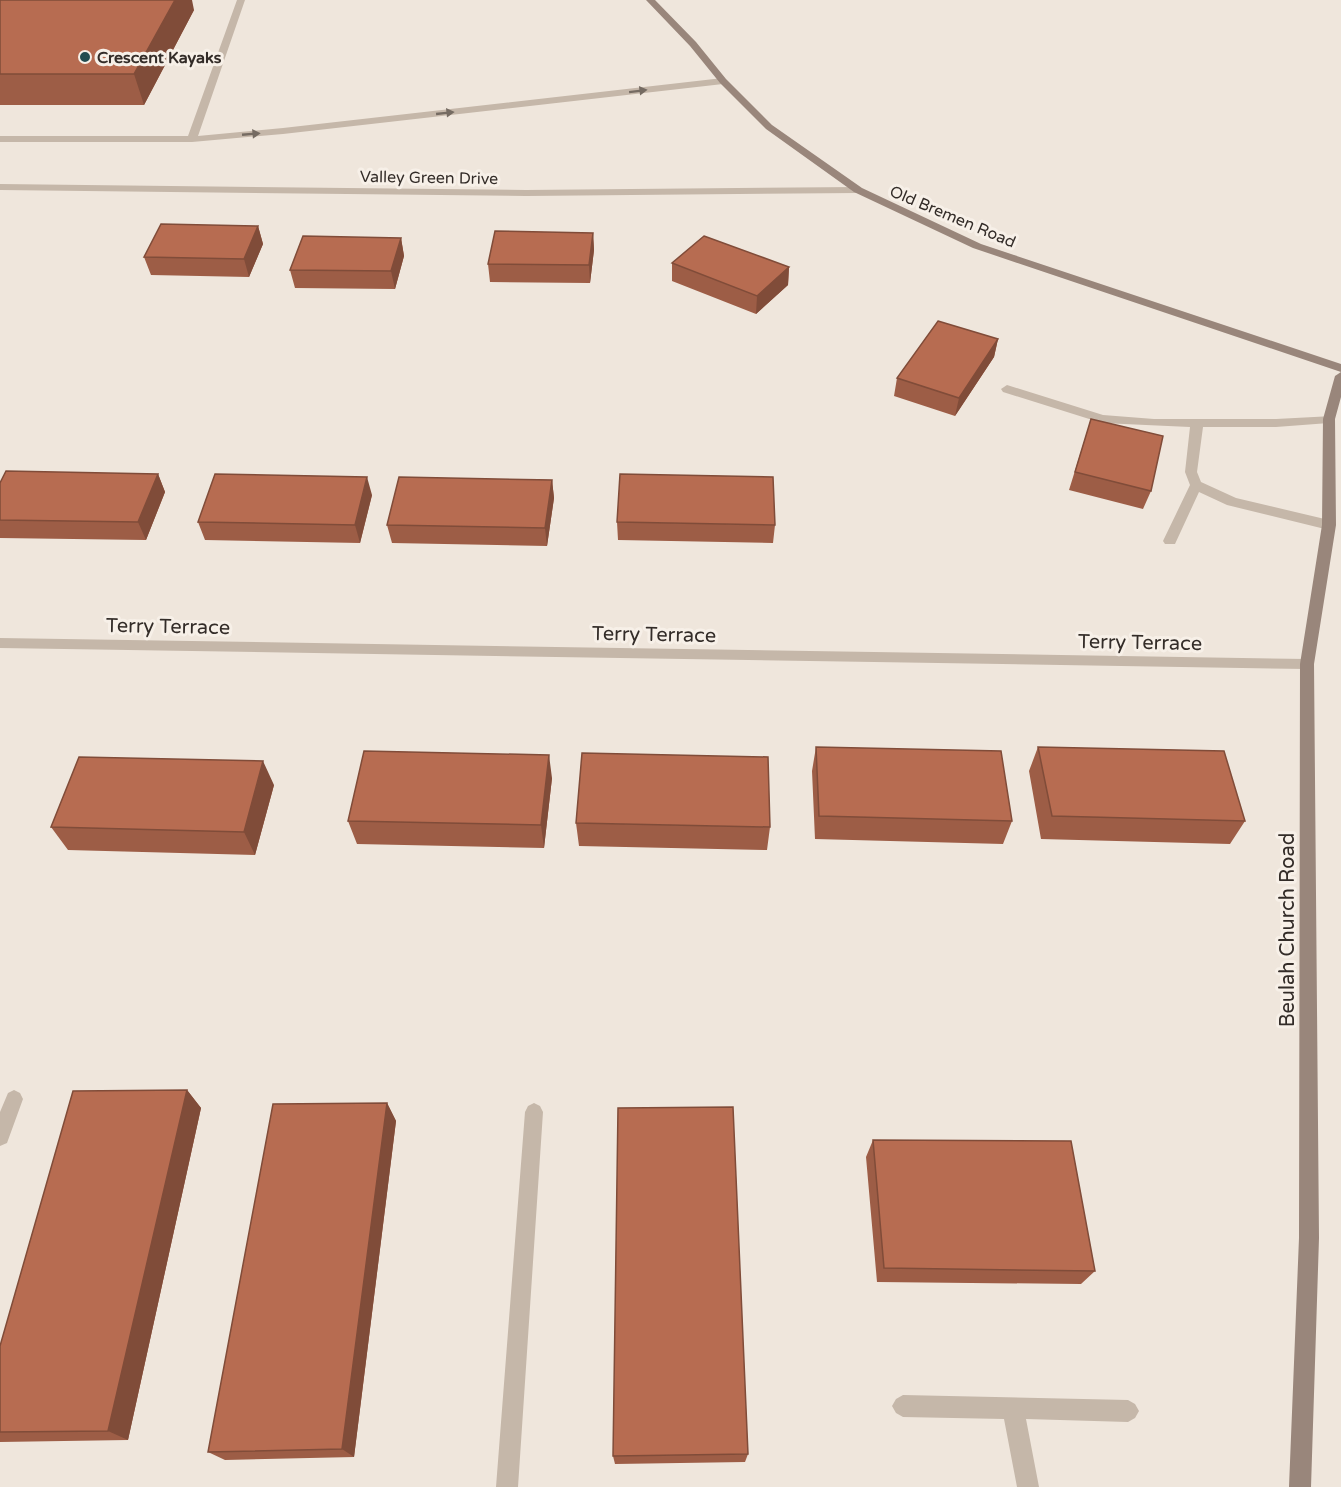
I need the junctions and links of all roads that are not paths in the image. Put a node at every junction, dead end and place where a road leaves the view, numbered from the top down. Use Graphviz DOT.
graph roads {
  1 [pos="241,0"];
  2 [pos="650,0"];
  3 [pos="723,81"];
  4 [pos="0,139"];
  5 [pos="192,139"];
  6 [pos="0,187"];
  7 [pos="858,190"];
  8 [pos="1341,368"];
  9 [pos="1341,376"];
  10 [pos="1007,389"];
  11 [pos="1329,419"];
  12 [pos="1197,423"];
  13 [pos="1196,485"];
  14 [pos="1329,525"];
  15 [pos="1170,541"];
  16 [pos="0,643"];
  17 [pos="1307,664"];
  18 [pos="14,1099"];
  19 [pos="534,1112"];
  20 [pos="0,1137"];
  21 [pos="903,1406"];
  22 [pos="1013,1408"];
  23 [pos="1128,1411"];
  24 [pos="507,1487"];
  25 [pos="1028,1487"];
  26 [pos="1300,1487"];
  1 -- 5 [label="street"];
  2 -- 3 [label="street, Old Bremen Road"];
  5 -- 3 [label="street, one-way"];
  3 -- 7 [label="street, Old Bremen Road"];
  4 -- 5 [label="street"];
  6 -- 7 [label="street, Valley Green Drive"];
  7 -- 8 [label="street, Old Bremen Road"];
  9 -- 11 [label="street, Beulah Church Road"];
  10 -- 12 [label="street"];
  11 -- 12 [label="street"];
  11 -- 14 [label="street, Beulah Church Road"];
  12 -- 13 [label="street"];
  13 -- 14 [label="street"];
  13 -- 15 [label="street"];
  14 -- 17 [label="street, Beulah Church Road"];
  16 -- 17 [label="street, Terry Terrace"];
  17 -- 26 [label="street, Beulah Church Road"];
  18 -- 20 [label="street"];
  19 -- 24 [label="street"];
  21 -- 22 [label="street"];
  22 -- 23 [label="street"];
  22 -- 25 [label="street"];
}
